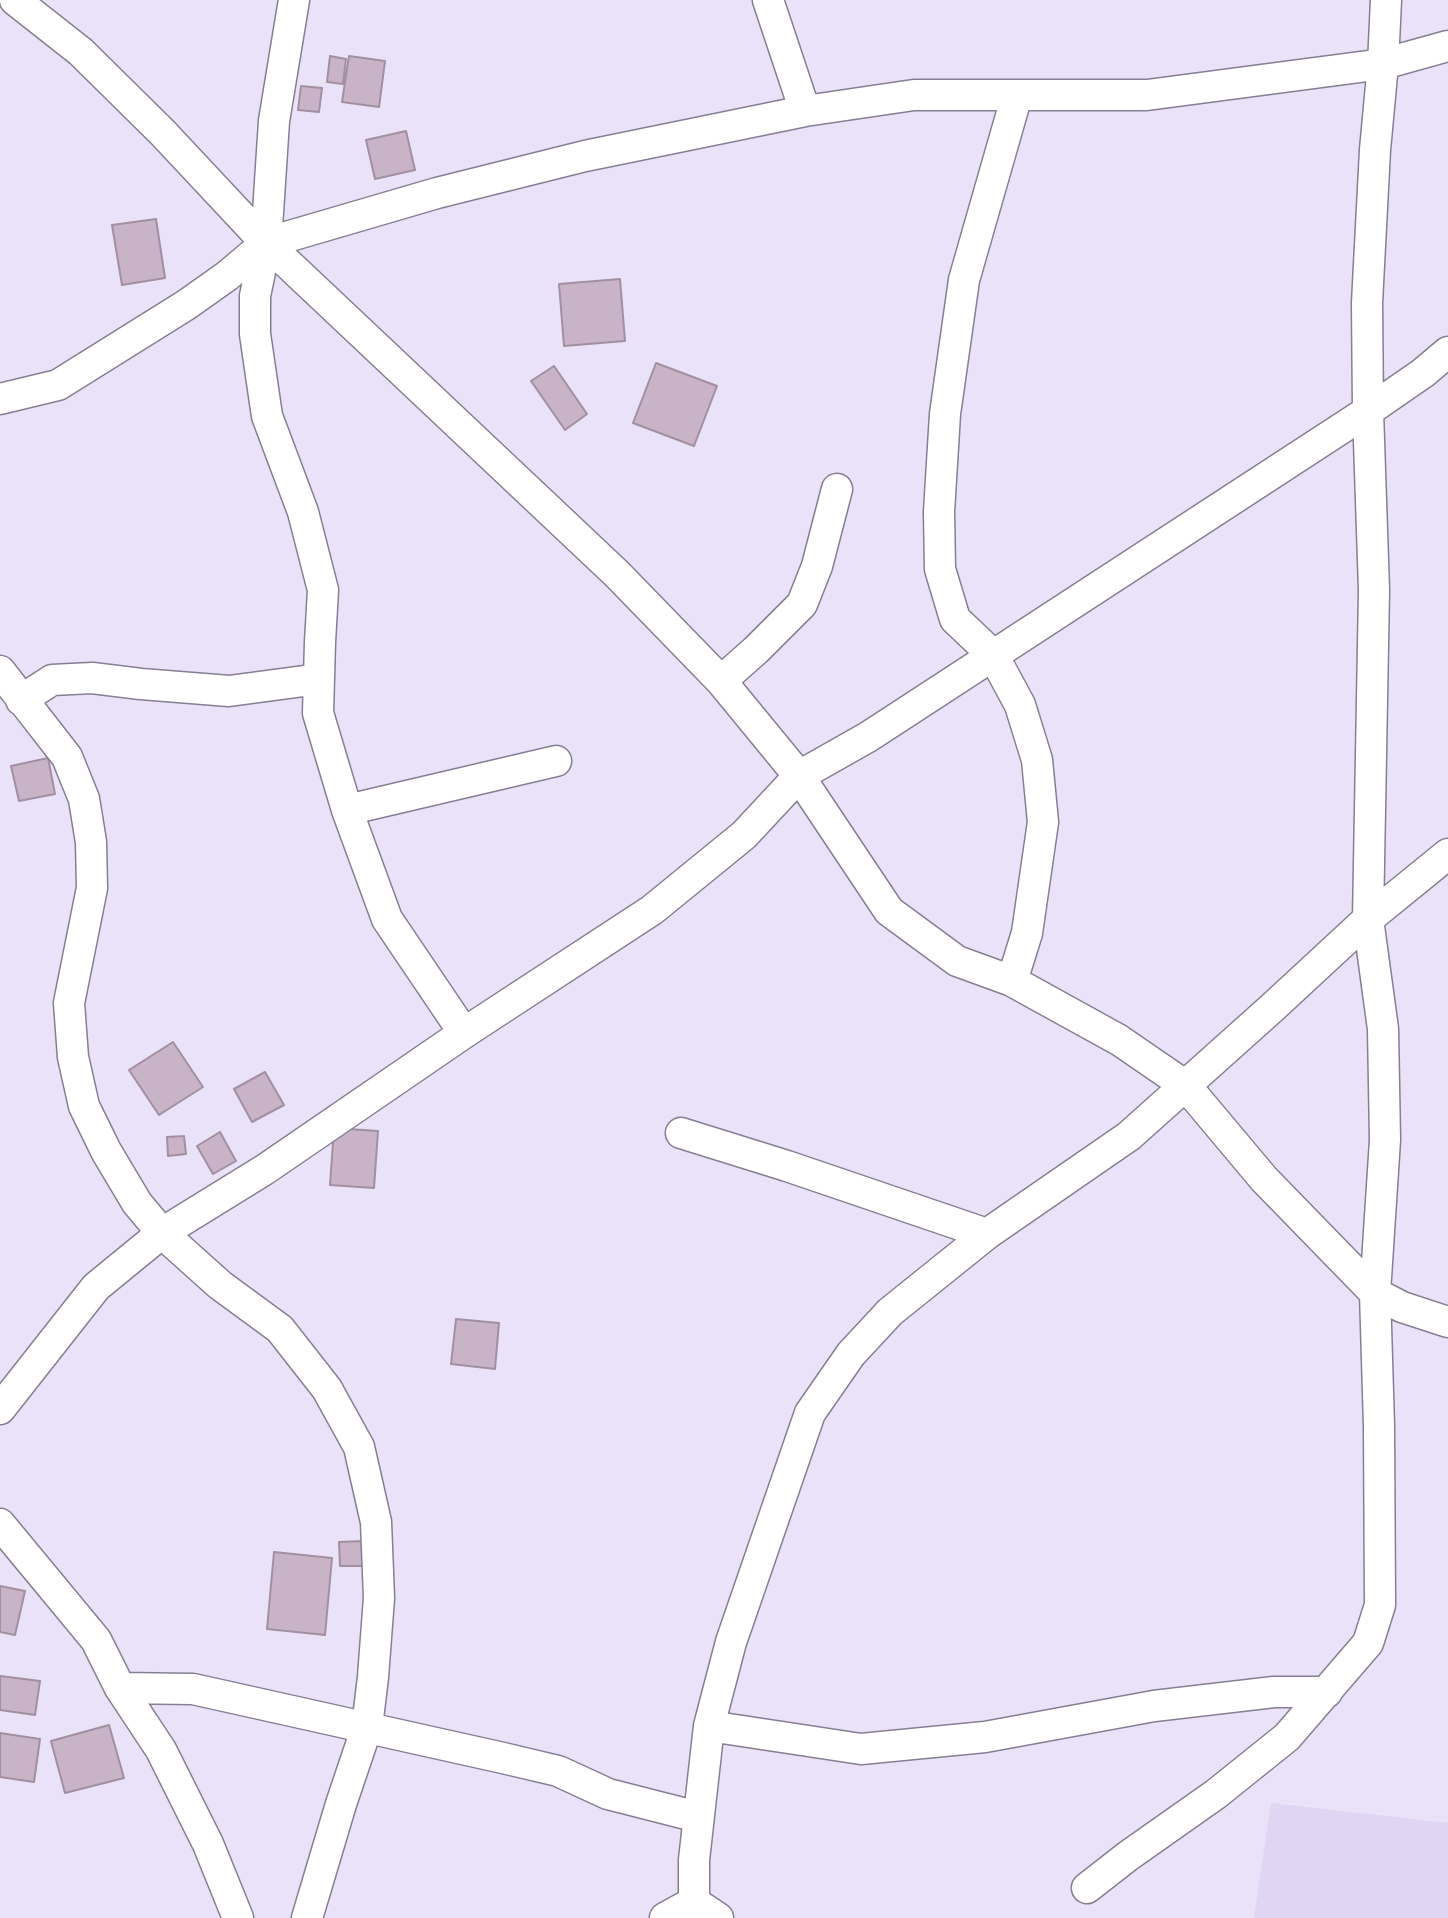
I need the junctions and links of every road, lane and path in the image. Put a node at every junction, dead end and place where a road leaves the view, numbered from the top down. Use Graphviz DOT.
graph roads {
  1 [pos="15,0"];
  2 [pos="294,0"];
  3 [pos="768,0"];
  4 [pos="1386,0"];
  5 [pos="1448,46"];
  6 [pos="1383,64"];
  7 [pos="1017,95"];
  8 [pos="805,111"];
  9 [pos="266,243"];
  10 [pos="1448,352"];
  11 [pos="0,399"];
  12 [pos="1368,411"];
  13 [pos="837,489"];
  14 [pos="993,655"];
  15 [pos="0,671"];
  16 [pos="319,679"];
  17 [pos="722,681"];
  18 [pos="21,700"];
  19 [pos="556,761"];
  20 [pos="799,776"];
  21 [pos="347,810"];
  22 [pos="1448,854"];
  23 [pos="1368,919"];
  24 [pos="1012,981"];
  25 [pos="464,1033"];
  26 [pos="1186,1086"];
  27 [pos="681,1133"];
  28 [pos="162,1233"];
  29 [pos="987,1234"];
  30 [pos="1375,1293"];
  31 [pos="1448,1322"];
  32 [pos="0,1409"];
  33 [pos="0,1524"];
  34 [pos="120,1688"];
  35 [pos="1327,1692"];
  36 [pos="709,1726"];
  37 [pos="367,1727"];
  38 [pos="698,1817"];
  39 [pos="1087,1888"];
  40 [pos="701,1913"];
  41 [pos="238,1918"];
  42 [pos="307,1918"];
  43 [pos="665,1918"];
  1 -- 9 [label="street"];
  2 -- 9 [label="street"];
  3 -- 8 [label="street"];
  4 -- 6 [label="street"];
  5 -- 6 [label="street"];
  6 -- 7 [label="street"];
  6 -- 12 [label="street"];
  7 -- 8 [label="street"];
  7 -- 14 [label="street"];
  8 -- 9 [label="street"];
  9 -- 11 [label="street"];
  9 -- 16 [label="street"];
  9 -- 17 [label="street"];
  10 -- 12 [label="street"];
  12 -- 14 [label="street"];
  12 -- 23 [label="street"];
  13 -- 17 [label="street"];
  14 -- 20 [label="street"];
  14 -- 24 [label="street"];
  15 -- 18 [label="street"];
  16 -- 18 [label="street"];
  16 -- 21 [label="street"];
  17 -- 20 [label="street"];
  18 -- 28 [label="street"];
  19 -- 21 [label="street"];
  20 -- 24 [label="street"];
  20 -- 25 [label="street"];
  21 -- 25 [label="street"];
  22 -- 23 [label="street"];
  23 -- 26 [label="street"];
  23 -- 30 [label="street"];
  24 -- 26 [label="street"];
  25 -- 28 [label="street"];
  26 -- 29 [label="street"];
  26 -- 30 [label="street"];
  27 -- 29 [label="street"];
  28 -- 32 [label="street"];
  28 -- 37 [label="street"];
  29 -- 36 [label="street"];
  30 -- 31 [label="street"];
  30 -- 35 [label="street"];
  33 -- 34 [label="street"];
  34 -- 37 [label="street"];
  34 -- 41 [label="street"];
  35 -- 36 [label="street"];
  35 -- 39 [label="street"];
  36 -- 38 [label="street"];
  37 -- 38 [label="street"];
  37 -- 42 [label="street"];
  38 -- 40 [label="street"];
  40 -- 43 [label="street"];
}
